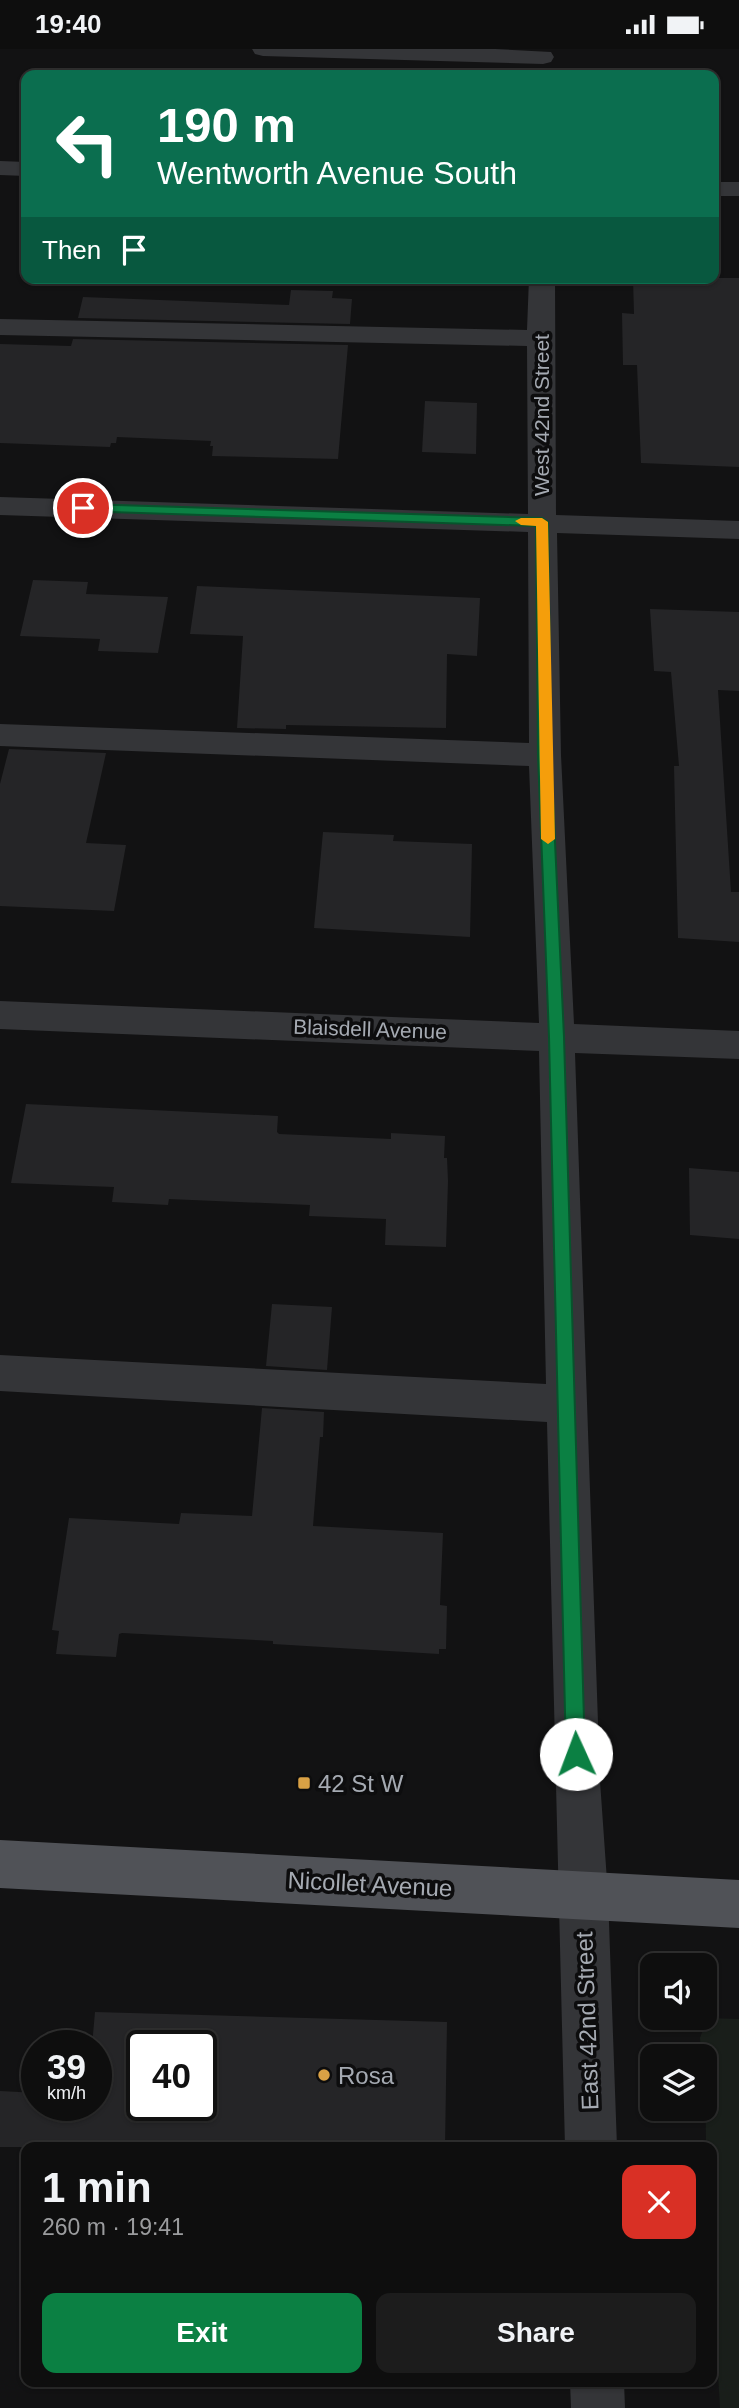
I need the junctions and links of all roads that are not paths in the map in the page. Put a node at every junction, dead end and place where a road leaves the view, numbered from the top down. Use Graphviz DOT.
graph roads {
  1 [pos="263,49"];
  2 [pos="543,60"];
  3 [pos="0,168"];
  4 [pos="21,169"];
  5 [pos="719,188"];
  6 [pos="739,189"];
  7 [pos="542,284"];
  8 [pos="0,327"];
  9 [pos="540,338"];
  10 [pos="0,506"];
  11 [pos="542,522"];
  12 [pos="739,530"];
  13 [pos="0,735"];
  14 [pos="545,755"];
  15 [pos="0,1015"];
  16 [pos="557,1037"];
  17 [pos="739,1045"];
  18 [pos="0,1373"];
  19 [pos="565,1404"];
  20 [pos="0,1864"];
  21 [pos="584,1895"];
  22 [pos="739,1904"];
  23 [pos="591,2142"];
  24 [pos="597,2387"];
  25 [pos="598,2408"];
  1 -- 2 [label="street"];
  3 -- 4 [label="street"];
  5 -- 6 [label="street"];
  7 -- 9 [label="street, West 42nd Street"];
  8 -- 9 [label="street"];
  9 -- 11 [label="street, West 42nd Street"];
  10 -- 11 [label="street"];
  11 -- 12 [label="street"];
  11 -- 14 [label="street, West 42nd Street"];
  13 -- 14 [label="street"];
  14 -- 16 [label="street, West 42nd Street"];
  15 -- 16 [label="street, Blaisdell Avenue"];
  16 -- 17 [label="street, Blaisdell Avenue"];
  16 -- 19 [label="street, West 42nd Street"];
  18 -- 19 [label="street"];
  19 -- 21 [label="street, West 42nd Street"];
  20 -- 21 [label="main road, Nicollet Avenue"];
  21 -- 22 [label="main road, Nicollet Avenue"];
  21 -- 23 [label="street, East 42nd Street"];
  24 -- 25 [label="street"];
}
